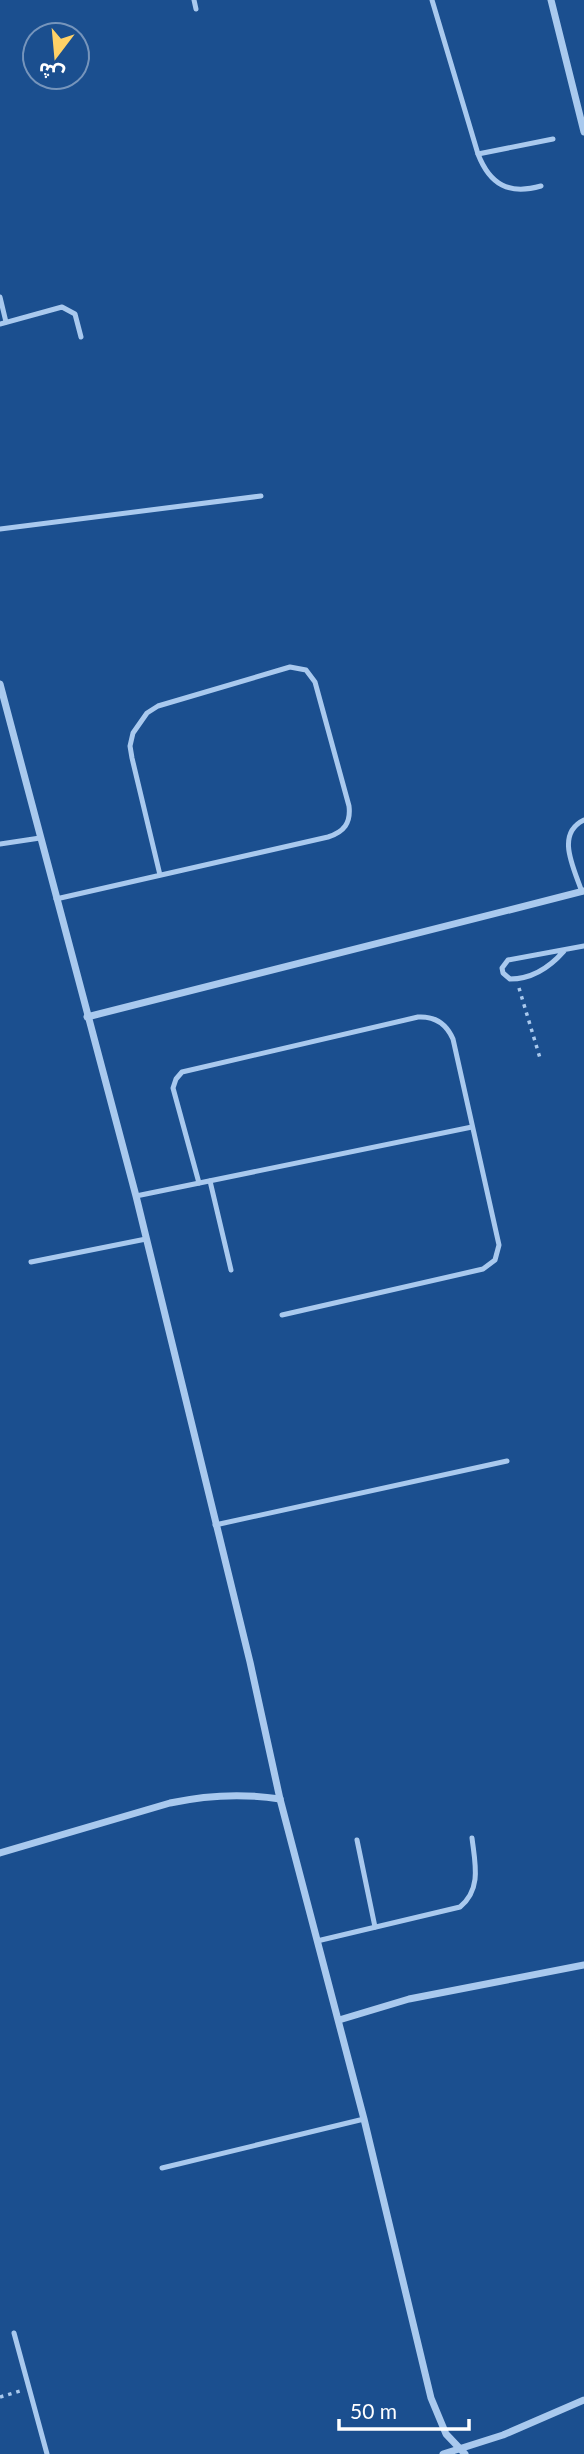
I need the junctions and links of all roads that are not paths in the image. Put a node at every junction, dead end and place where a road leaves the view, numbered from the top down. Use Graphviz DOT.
graph roads {
  1 [pos="194,0"];
  2 [pos="432,0"];
  3 [pos="551,0"];
  4 [pos="196,9"];
  5 [pos="584,132"];
  6 [pos="553,139"];
  7 [pos="478,154"];
  8 [pos="541,186"];
  9 [pos="0,297"];
  10 [pos="3,323"];
  11 [pos="81,337"];
  12 [pos="261,496"];
  13 [pos="0,529"];
  14 [pos="0,684"];
  15 [pos="584,820"];
  16 [pos="40,838"];
  17 [pos="0,844"];
  18 [pos="160,875"];
  19 [pos="583,892"];
  20 [pos="56,899"];
  21 [pos="584,946"];
  22 [pos="564,951"];
  23 [pos="87,1017"];
  24 [pos="472,1127"];
  25 [pos="210,1181"];
  26 [pos="199,1183"];
  27 [pos="136,1196"];
  28 [pos="146,1239"];
  29 [pos="32,1262"];
  30 [pos="231,1270"];
  31 [pos="282,1315"];
  32 [pos="507,1461"];
  33 [pos="215,1525"];
  34 [pos="280,1800"];
  35 [pos="472,1838"];
  36 [pos="358,1840"];
  37 [pos="0,1853"];
  38 [pos="375,1927"];
  39 [pos="317,1941"];
  40 [pos="584,1965"];
  41 [pos="339,2020"];
  42 [pos="365,2119"];
  43 [pos="162,2168"];
  44 [pos="14,2333"];
  45 [pos="584,2400"];
  46 [pos="462,2452"];
  47 [pos="47,2454"];
  48 [pos="443,2454"];
  1 -- 4 [label="lane"];
  2 -- 7 [label="lane"];
  3 -- 5 [label="street"];
  6 -- 7 [label="lane"];
  7 -- 8 [label="lane"];
  9 -- 10 [label="lane"];
  10 -- 11 [label="lane"];
  12 -- 13 [label="lane"];
  14 -- 16 [label="street"];
  15 -- 19 [label="lane"];
  16 -- 17 [label="lane"];
  16 -- 20 [label="street"];
  18 -- 18 [label="lane"];
  18 -- 20 [label="lane"];
  19 -- 23 [label="street"];
  20 -- 23 [label="street"];
  21 -- 22 [label="lane"];
  22 -- 22 [label="lane"];
  23 -- 27 [label="street"];
  24 -- 25 [label="lane"];
  24 -- 26 [label="lane"];
  24 -- 31 [label="lane"];
  25 -- 26 [label="lane"];
  25 -- 30 [label="lane"];
  26 -- 27 [label="lane"];
  27 -- 28 [label="street"];
  28 -- 29 [label="lane"];
  28 -- 33 [label="street"];
  32 -- 33 [label="lane"];
  33 -- 34 [label="street"];
  34 -- 37 [label="street"];
  34 -- 39 [label="street"];
  35 -- 38 [label="lane"];
  36 -- 38 [label="lane"];
  38 -- 39 [label="lane"];
  39 -- 41 [label="street"];
  40 -- 41 [label="street"];
  41 -- 42 [label="street"];
  42 -- 43 [label="lane"];
  42 -- 46 [label="street"];
  44 -- 47 [label="lane"];
  45 -- 46 [label="street"];
  46 -- 48 [label="street"];
}
